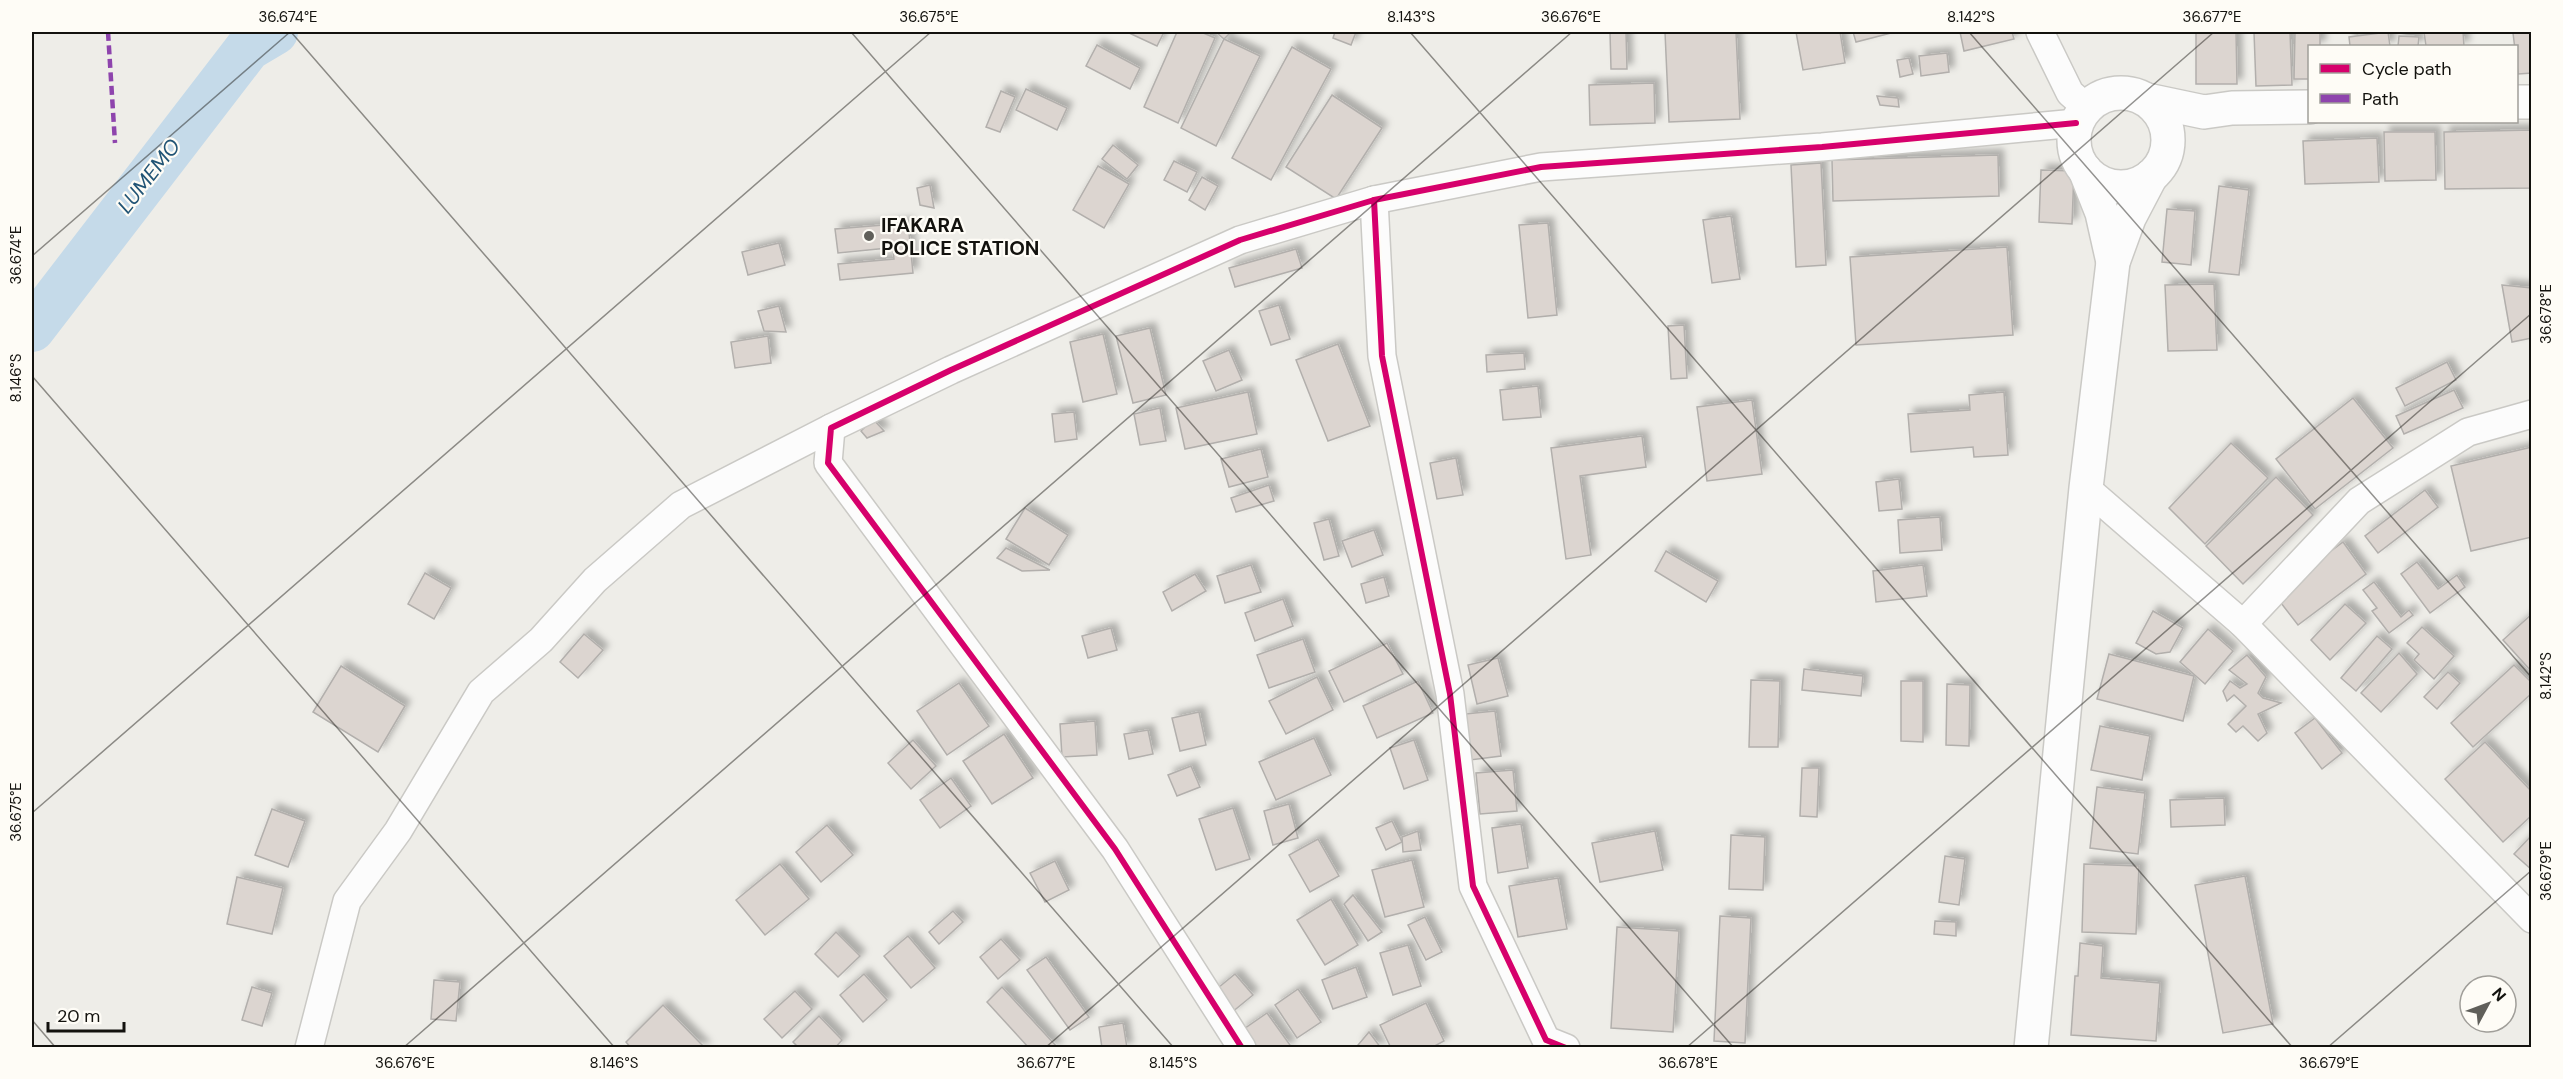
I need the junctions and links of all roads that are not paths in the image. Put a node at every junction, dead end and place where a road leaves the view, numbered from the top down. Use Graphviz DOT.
graph roads {
  1 [pos="2040,32"];
  2 [pos="2147,100"];
  3 [pos="2308,106"];
  4 [pos="2232,108"];
  5 [pos="2081,115"];
  6 [pos="2157,168"];
  7 [pos="2085,170"];
  8 [pos="1374,201"];
  9 [pos="2113,262"];
  10 [pos="2532,414"];
  11 [pos="831,428"];
  12 [pos="2086,488"];
  13 [pos="2243,624"];
  14 [pos="2532,919"];
  15 [pos="309,1047"];
  16 [pos="1242,1047"];
  17 [pos="1566,1047"];
  18 [pos="2031,1047"];
  1 -- 5 [label="street"];
  2 -- 4 [label="main road"];
  2 -- 5 [label="main road"];
  2 -- 6 [label="main road"];
  3 -- 4 [label="main road"];
  4 -- 6 [label="main road"];
  5 -- 7 [label="main road"];
  5 -- 8 [label="street"];
  6 -- 7 [label="main road"];
  6 -- 9 [label="main road"];
  7 -- 9 [label="main road"];
  8 -- 11 [label="street"];
  8 -- 17 [label="street"];
  9 -- 12 [label="main road"];
  10 -- 13 [label="street"];
  11 -- 15 [label="street"];
  11 -- 16 [label="street"];
  12 -- 13 [label="street"];
  12 -- 18 [label="main road"];
  13 -- 14 [label="street"];
}
